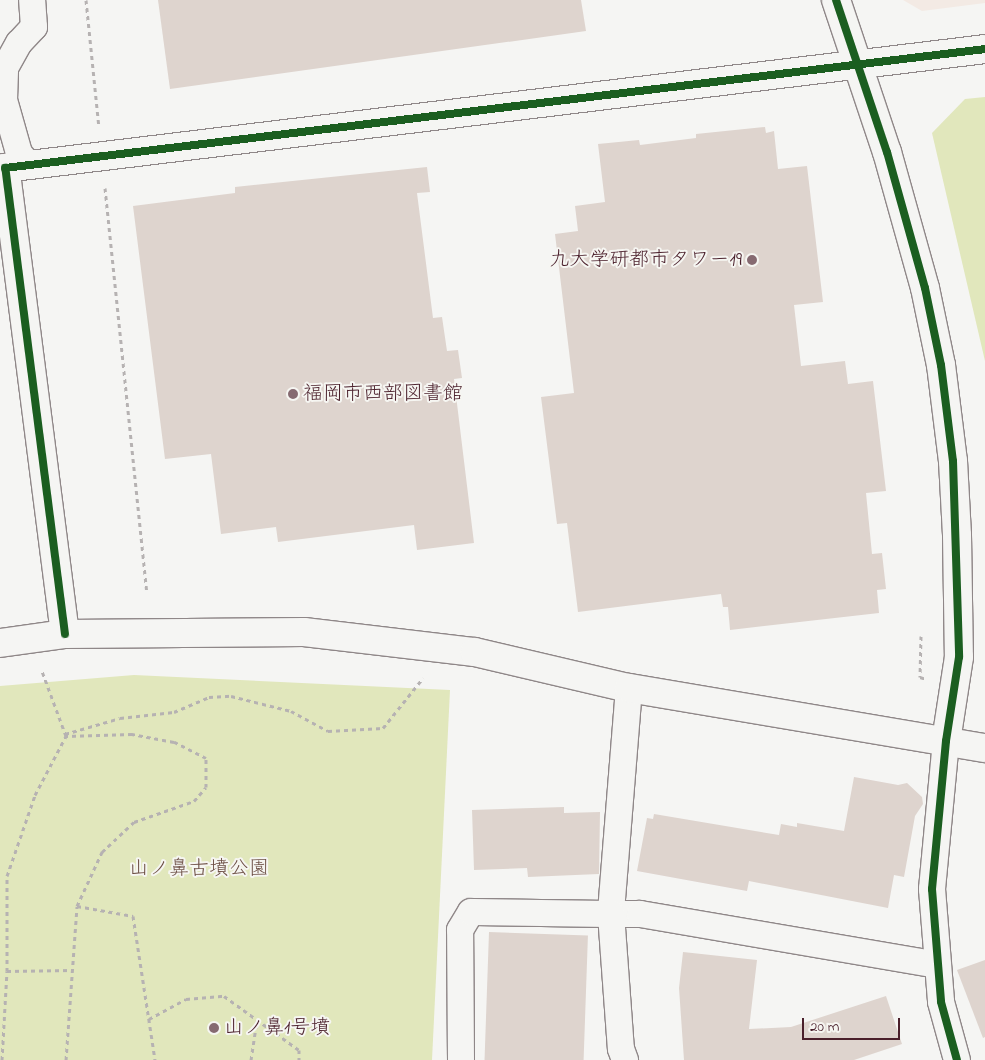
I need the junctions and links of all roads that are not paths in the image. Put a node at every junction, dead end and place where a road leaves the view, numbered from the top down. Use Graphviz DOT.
graph roads {
  1 [pos="32,0"];
  2 [pos="836,0"];
  3 [pos="985,49"];
  4 [pos="856,64"];
  5 [pos="11,165"];
  6 [pos="65,634"];
  7 [pos="0,644"];
  8 [pos="629,688"];
  9 [pos="946,741"];
  10 [pos="985,748"];
  11 [pos="611,914"];
  12 [pos="938,966"];
  13 [pos="461,1060"];
  14 [pos="625,1060"];
  15 [pos="957,1060"];
  1 -- 5 [label="street"];
  2 -- 4 [label="street"];
  3 -- 4 [label="street"];
  4 -- 5 [label="street"];
  4 -- 9 [label="street"];
  5 -- 6 [label="street"];
  6 -- 7 [label="street"];
  6 -- 8 [label="street"];
  8 -- 9 [label="street"];
  8 -- 11 [label="street"];
  9 -- 10 [label="street"];
  9 -- 12 [label="street"];
  11 -- 12 [label="street"];
  11 -- 13 [label="street"];
  11 -- 14 [label="street"];
  12 -- 15 [label="street"];
}
